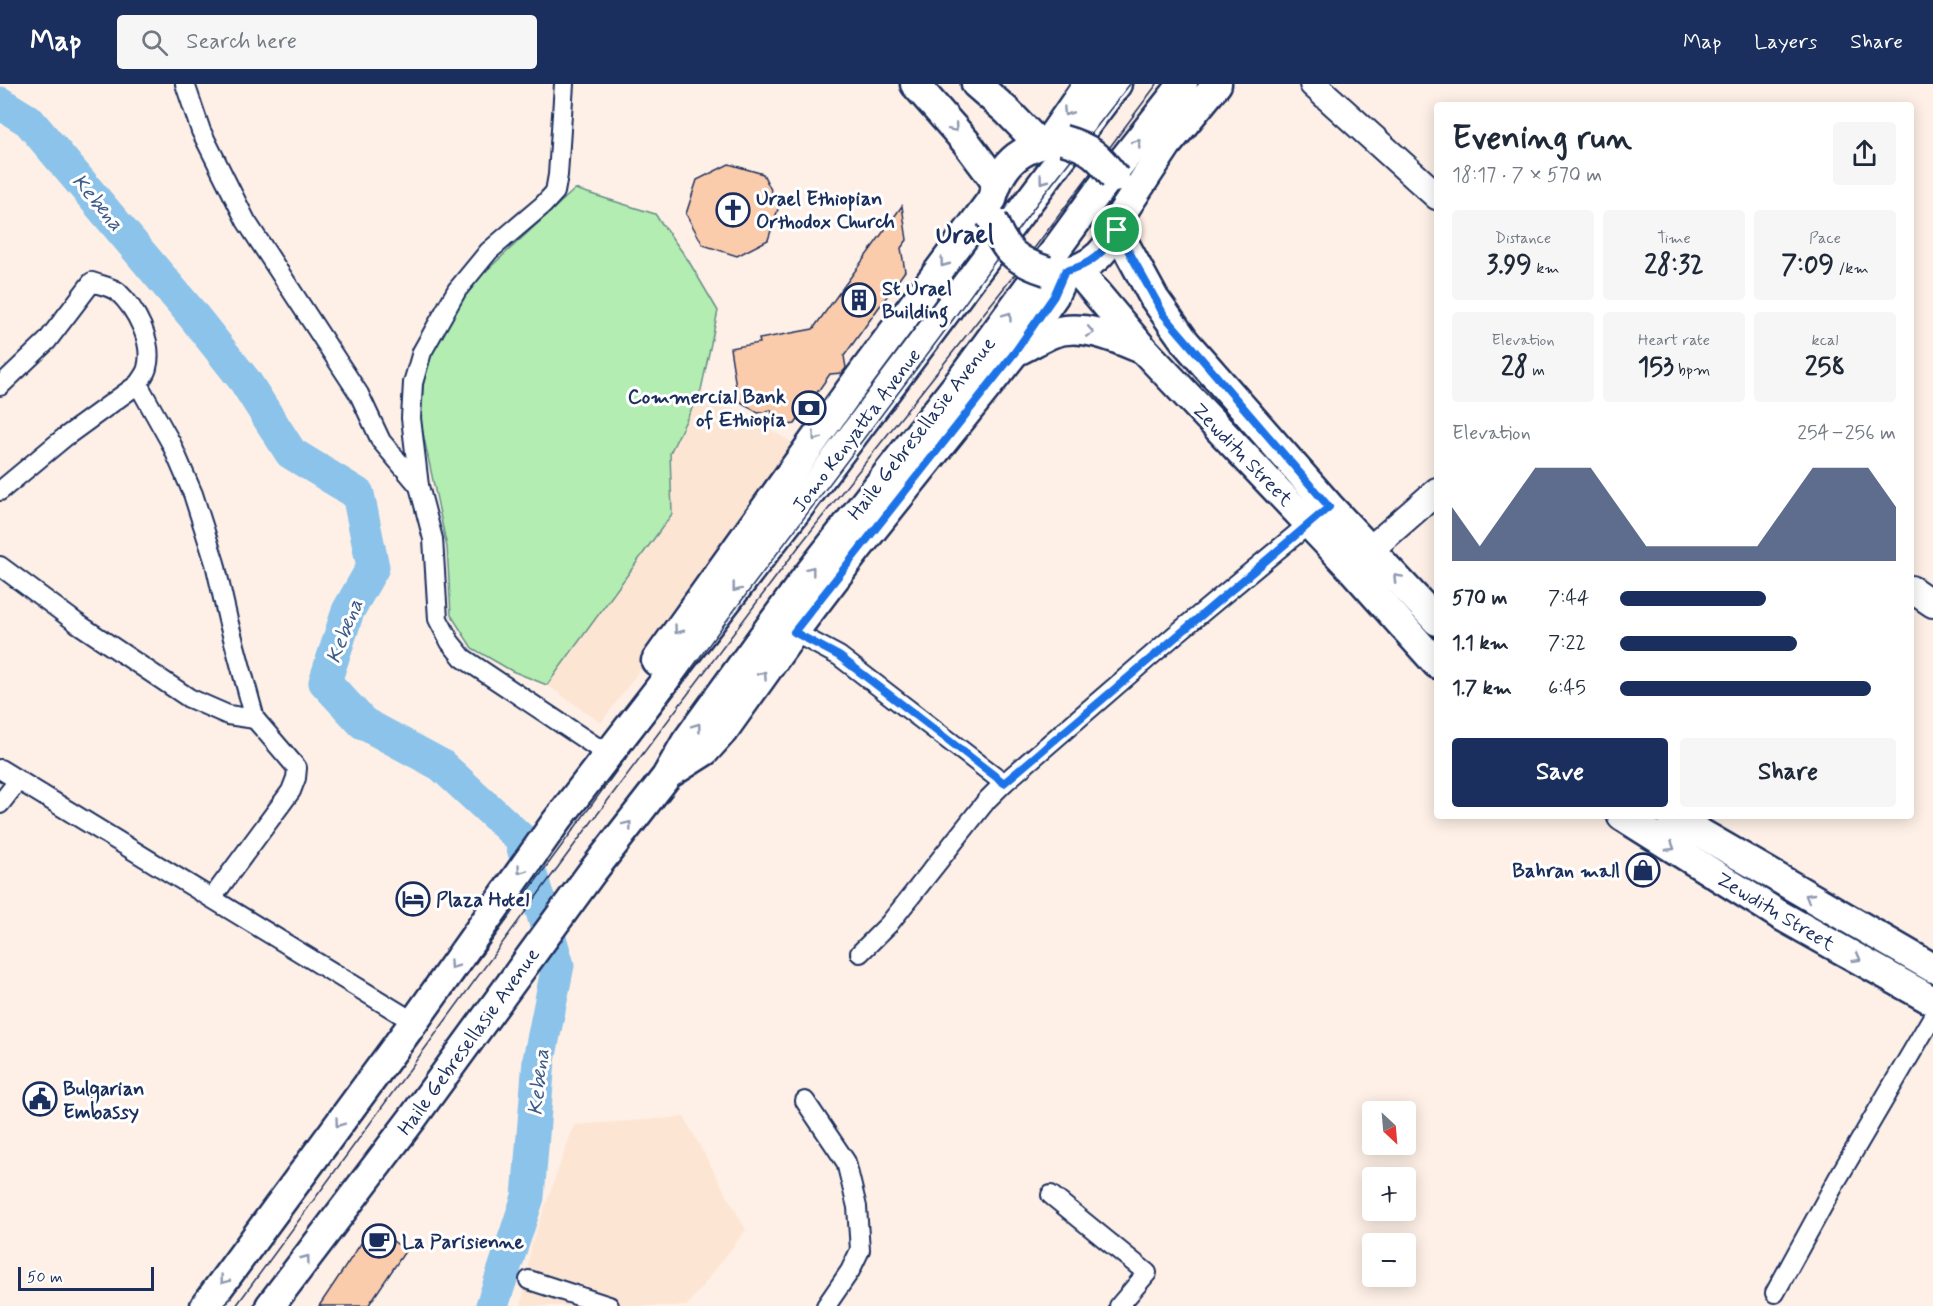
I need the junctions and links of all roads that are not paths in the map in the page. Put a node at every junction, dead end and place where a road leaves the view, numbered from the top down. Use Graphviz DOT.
graph roads {
  1 [pos="184,84"];
  2 [pos="564,84"];
  3 [pos="915,84"];
  4 [pos="976,84"];
  5 [pos="1088,84"];
  6 [pos="1117,84"];
  7 [pos="1183,84"];
  8 [pos="1217,84"];
  9 [pos="1312,84"];
  10 [pos="1050,142"];
  11 [pos="1434,193"];
  12 [pos="993,200"];
  13 [pos="1119,221"];
  14 [pos="1062,270"];
  15 [pos="1144,350"];
  16 [pos="1015,352"];
  17 [pos="138,384"];
  18 [pos="0,387"];
  19 [pos="419,486"];
  20 [pos="0,491"];
  21 [pos="1434,494"];
  22 [pos="1320,515"];
  23 [pos="1360,558"];
  24 [pos="0,566"];
  25 [pos="1914,591"];
  26 [pos="1933,604"];
  27 [pos="1434,619"];
  28 [pos="794,632"];
  29 [pos="1434,660"];
  30 [pos="255,719"];
  31 [pos="611,749"];
  32 [pos="0,769"];
  33 [pos="666,777"];
  34 [pos="18,781"];
  35 [pos="1004,783"];
  36 [pos="0,804"];
  37 [pos="1627,819"];
  38 [pos="1676,819"];
  39 [pos="212,898"];
  40 [pos="860,953"];
  41 [pos="1933,968"];
  42 [pos="1933,1001"];
  43 [pos="1933,1016"];
  44 [pos="414,1022"];
  45 [pos="805,1101"];
  46 [pos="1051,1195"];
  47 [pos="529,1280"];
  48 [pos="1775,1293"];
  49 [pos="205,1306"];
  50 [pos="270,1306"];
  51 [pos="609,1306"];
  52 [pos="826,1306"];
  53 [pos="1119,1306"];
  1 -- 19 [label="street"];
  2 -- 19 [label="street"];
  3 -- 12 [label="main road, one-way"];
  4 -- 10 [label="main road"];
  5 -- 10 [label="main road, one-way"];
  6 -- 31 [label="main road, Jomo Kenyatta Avenue, one-way"];
  33 -- 7 [label="main road, Haile Gebresellasie Avenue, one-way"];
  8 -- 13 [label="main road"];
  9 -- 11 [label="main road"];
  10 -- 12 [label="main road"];
  10 -- 13 [label="main road, bridge"];
  12 -- 14 [label="main road, bridge"];
  12 -- 31 [label="main road, one-way"];
  13 -- 14 [label="main road"];
  13 -- 22 [label="main road, Zewditu Street"];
  14 -- 15 [label="main road, Zewditu Street"];
  14 -- 16 [label="main road, Haile Gebresellasie Avenue"];
  16 -- 15 [label="main road, one-way"];
  15 -- 22 [label="main road, Zewditu Street"];
  16 -- 28 [label="main road, Haile Gebresellasie Avenue"];
  17 -- 18 [label="street"];
  17 -- 20 [label="street"];
  17 -- 30 [label="street"];
  19 -- 31 [label="street"];
  21 -- 23 [label="main road"];
  22 -- 23 [label="main road, Zewditu Street"];
  22 -- 35 [label="street"];
  27 -- 23 [label="main road, Zewditu Street, one-way"];
  23 -- 29 [label="main road, Zewditu Street"];
  24 -- 30 [label="street"];
  25 -- 26 [label="main road"];
  33 -- 28 [label="main road, Haile Gebresellasie Avenue, one-way"];
  28 -- 35 [label="street"];
  30 -- 39 [label="street"];
  31 -- 44 [label="main road, Jomo Kenyatta Avenue, one-way"];
  32 -- 34 [label="street"];
  50 -- 33 [label="main road, Haile Gebresellasie Avenue, one-way"];
  34 -- 36 [label="street"];
  34 -- 39 [label="street"];
  35 -- 40 [label="street"];
  37 -- 42 [label="main road, Zewditu Street, one-way"];
  41 -- 38 [label="main road, Zewditu Street, one-way"];
  39 -- 44 [label="street"];
  43 -- 48 [label="street"];
  44 -- 49 [label="main road, one-way"];
  45 -- 52 [label="street"];
  46 -- 53 [label="street"];
  47 -- 51 [label="street"];
}
